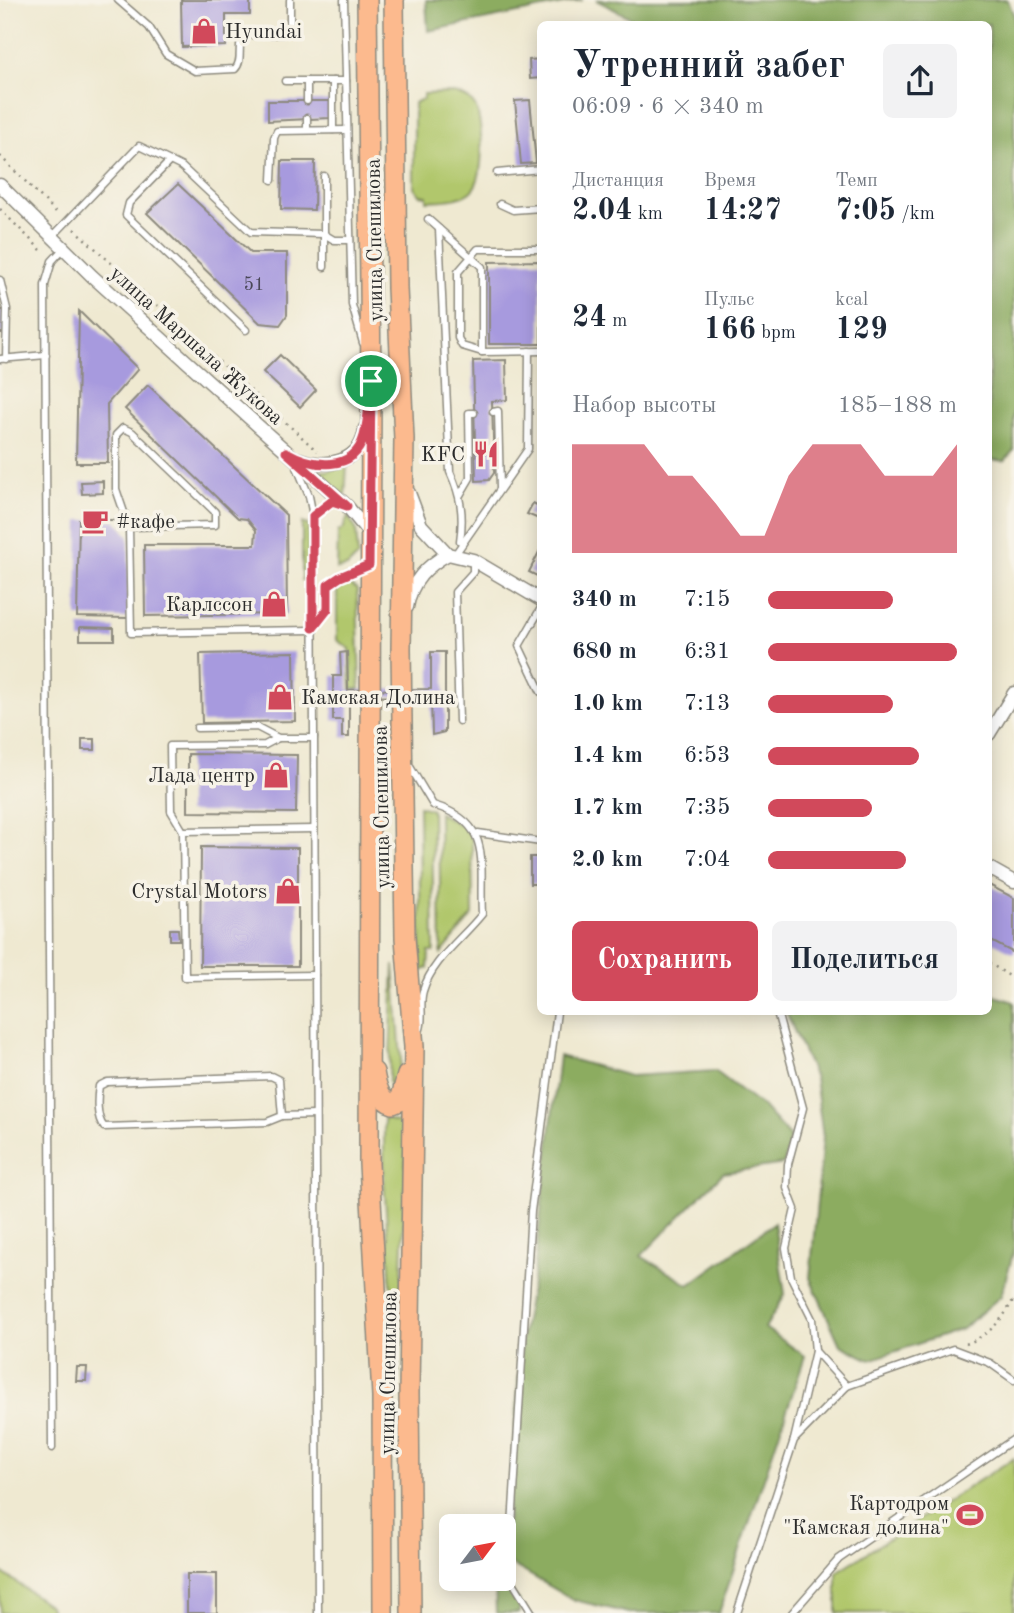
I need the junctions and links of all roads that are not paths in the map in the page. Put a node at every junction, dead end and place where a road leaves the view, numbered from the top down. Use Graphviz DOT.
graph roads {
  1 [pos="118,0"];
  2 [pos="290,0"];
  3 [pos="344,0"];
  4 [pos="367,0"];
  5 [pos="394,0"];
  6 [pos="285,81"];
  7 [pos="307,81"];
  8 [pos="333,81"];
  9 [pos="346,81"];
  10 [pos="307,101"];
  11 [pos="307,118"];
  12 [pos="307,130"];
  13 [pos="333,130"];
  14 [pos="347,130"];
  15 [pos="170,160"];
  16 [pos="537,169"];
  17 [pos="498,173"];
  18 [pos="324,176"];
  19 [pos="272,180"];
  20 [pos="0,185"];
  21 [pos="500,204"];
  22 [pos="537,208"];
  23 [pos="428,219"];
  24 [pos="439,229"];
  25 [pos="324,234"];
  26 [pos="52,236"];
  27 [pos="350,240"];
  28 [pos="64,248"];
  29 [pos="537,248"];
  30 [pos="470,257"];
  31 [pos="324,267"];
  32 [pos="0,280"];
  33 [pos="246,330"];
  34 [pos="529,351"];
  35 [pos="537,351"];
  36 [pos="482,352"];
  37 [pos="46,355"];
  38 [pos="3,359"];
  39 [pos="371,381"];
  40 [pos="493,412"];
  41 [pos="474,413"];
  42 [pos="404,439"];
  43 [pos="286,452"];
  44 [pos="500,490"];
  45 [pos="460,495"];
  46 [pos="347,506"];
  47 [pos="313,516"];
  48 [pos="129,527"];
  49 [pos="369,533"];
  50 [pos="460,541"];
  51 [pos="451,555"];
  52 [pos="473,560"];
  53 [pos="369,565"];
  54 [pos="537,598"];
  55 [pos="537,615"];
  56 [pos="313,629"];
  57 [pos="401,649"];
  58 [pos="537,684"];
  59 [pos="1014,693"];
  60 [pos="459,721"];
  61 [pos="197,728"];
  62 [pos="992,729"];
  63 [pos="278,738"];
  64 [pos="314,738"];
  65 [pos="402,739"];
  66 [pos="314,829"];
  67 [pos="183,831"];
  68 [pos="478,833"];
  69 [pos="537,841"];
  70 [pos="992,870"];
  71 [pos="1014,882"];
  72 [pos="315,975"];
  73 [pos="557,1015"];
  74 [pos="778,1015"];
  75 [pos="368,1044"];
  76 [pos="414,1048"];
  77 [pos="315,1115"];
  78 [pos="282,1116"];
  79 [pos="815,1351"];
  80 [pos="1014,1380"];
  81 [pos="847,1386"];
  82 [pos="1014,1439"];
  83 [pos="793,1440"];
  84 [pos="52,1448"];
  85 [pos="318,1613"];
  86 [pos="383,1613"];
  87 [pos="411,1613"];
  88 [pos="532,1613"];
  89 [pos="737,1613"];
  90 [pos="792,1613"];
  1 -- 2 [label="lane"];
  3 -- 9 [label="lane"];
  4 -- 39 [label="main road, улица Спешилова"];
  5 -- 42 [label="main road, улица Спешилова"];
  6 -- 7 [label="lane"];
  7 -- 8 [label="lane"];
  7 -- 10 [label="lane"];
  8 -- 9 [label="lane"];
  8 -- 13 [label="lane"];
  9 -- 14 [label="lane"];
  11 -- 12 [label="lane"];
  12 -- 13 [label="lane"];
  12 -- 19 [label="lane"];
  13 -- 14 [label="lane"];
  14 -- 27 [label="lane"];
  15 -- 25 [label="lane"];
  15 -- 26 [label="lane"];
  15 -- 33 [label="lane"];
  16 -- 17 [label="lane"];
  18 -- 25 [label="lane"];
  20 -- 26 [label="street, улица Маршала Жукова"];
  21 -- 22 [label="lane"];
  23 -- 24 [label="lane"];
  24 -- 30 [label="lane"];
  24 -- 45 [label="lane"];
  25 -- 27 [label="lane"];
  25 -- 31 [label="lane"];
  26 -- 28 [label="street, улица Маршала Жукова"];
  27 -- 39 [label="lane"];
  28 -- 37 [label="lane"];
  28 -- 43 [label="street, улица Маршала Жукова"];
  29 -- 30 [label="lane"];
  30 -- 36 [label="lane"];
  30 -- 36 [label="lane"];
  32 -- 38 [label="lane"];
  34 -- 35 [label="lane"];
  34 -- 36 [label="lane"];
  34 -- 44 [label="lane"];
  37 -- 38 [label="lane"];
  37 -- 84 [label="lane"];
  39 -- 43 [label="street"];
  39 -- 49 [label="main road, улица Спешилова"];
  40 -- 44 [label="lane"];
  41 -- 45 [label="lane"];
  42 -- 51 [label="street"];
  42 -- 57 [label="main road, улица Спешилова"];
  43 -- 46 [label="street, улица Маршала Жукова"];
  43 -- 47 [label="lane"];
  44 -- 51 [label="lane"];
  45 -- 50 [label="lane"];
  46 -- 47 [label="lane"];
  46 -- 49 [label="street, улица Маршала Жукова"];
  47 -- 56 [label="lane"];
  48 -- 48 [label="lane"];
  48 -- 56 [label="lane"];
  49 -- 53 [label="main road, улица Спешилова"];
  51 -- 52 [label="street"];
  51 -- 57 [label="street"];
  52 -- 54 [label="street"];
  52 -- 60 [label="lane"];
  53 -- 56 [label="lane"];
  53 -- 75 [label="main road, улица Спешилова"];
  55 -- 58 [label="lane"];
  56 -- 64 [label="lane"];
  57 -- 65 [label="main road, улица Спешилова"];
  59 -- 62 [label="street"];
  61 -- 63 [label="lane"];
  63 -- 64 [label="lane"];
  63 -- 67 [label="lane"];
  64 -- 66 [label="lane"];
  65 -- 68 [label="lane"];
  65 -- 76 [label="main road, улица Спешилова"];
  66 -- 67 [label="lane"];
  66 -- 72 [label="lane"];
  67 -- 72 [label="lane"];
  68 -- 69 [label="lane"];
  68 -- 76 [label="lane"];
  70 -- 71 [label="street"];
  72 -- 77 [label="lane"];
  73 -- 88 [label="lane"];
  74 -- 79 [label="lane"];
  75 -- 76 [label="main road"];
  75 -- 86 [label="main road, улица Спешилова"];
  76 -- 87 [label="main road, улица Спешилова"];
  77 -- 78 [label="lane"];
  77 -- 85 [label="lane"];
  78 -- 78 [label="lane"];
  79 -- 81 [label="lane"];
  79 -- 83 [label="lane"];
  80 -- 81 [label="lane"];
  81 -- 83 [label="lane"];
  82 -- 90 [label="lane"];
  83 -- 89 [label="lane"];
}
